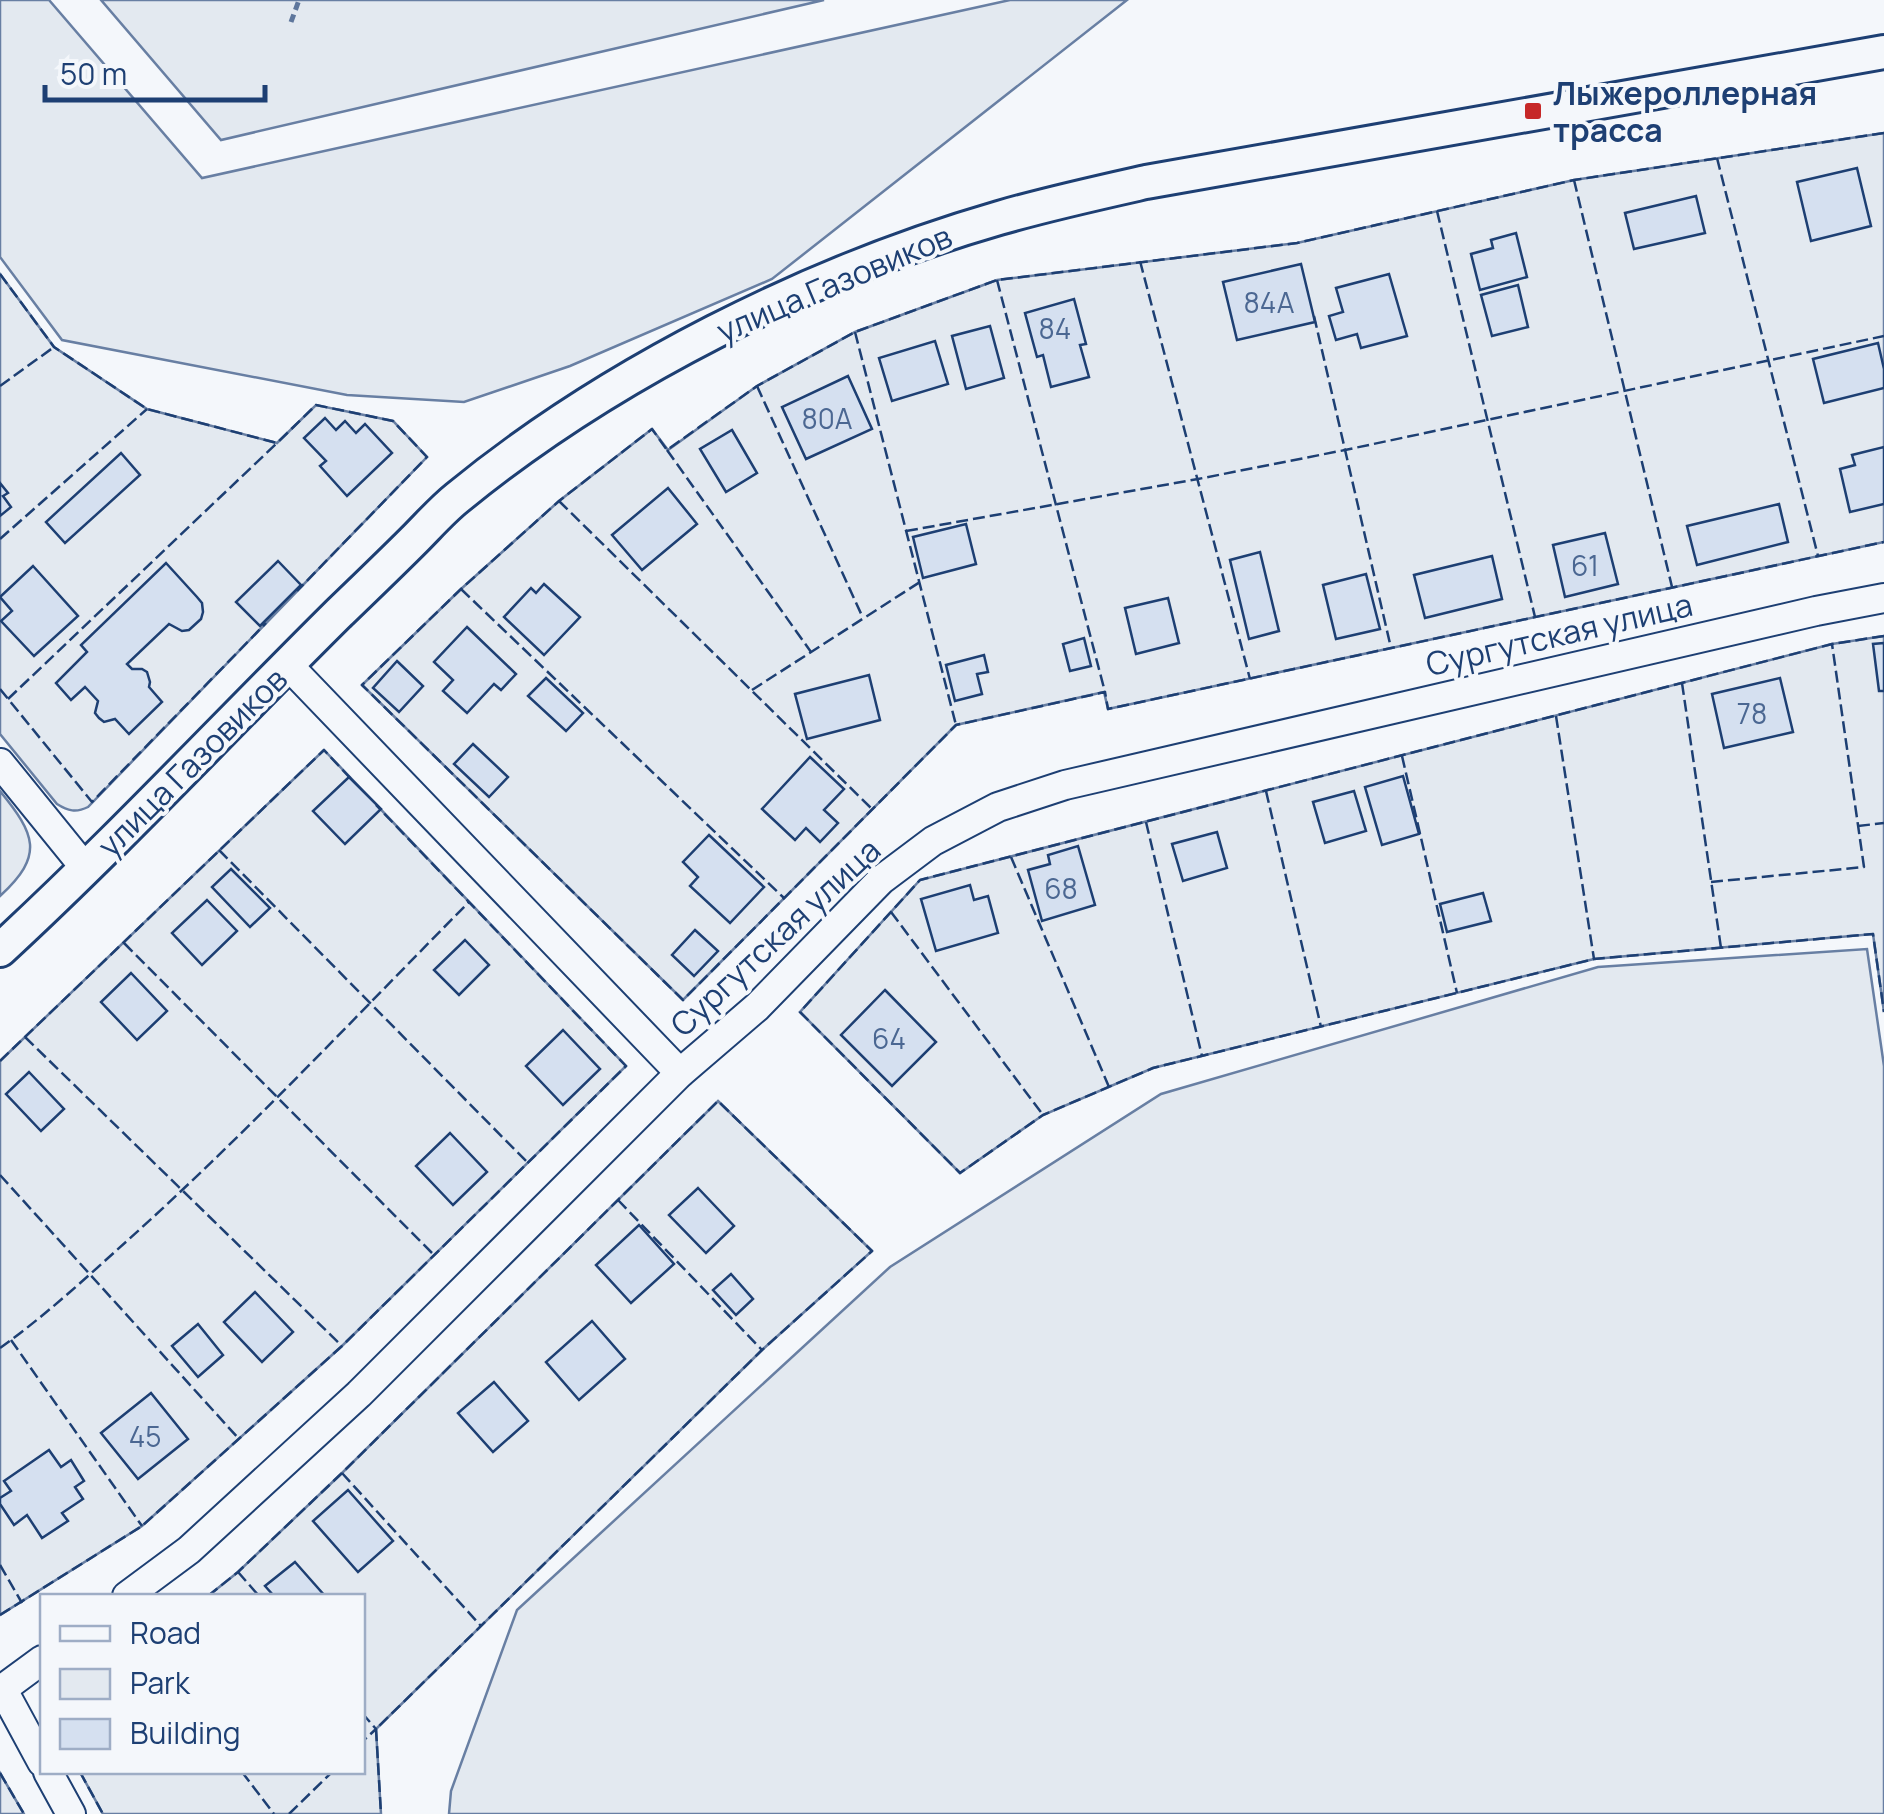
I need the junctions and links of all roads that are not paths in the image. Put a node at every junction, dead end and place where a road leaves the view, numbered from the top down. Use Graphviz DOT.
graph roads {
  1 [pos="1884,52"];
  2 [pos="1884,598"];
  3 [pos="287,664"];
  4 [pos="0,763"];
  5 [pos="86,869"];
  6 [pos="0,950"];
  7 [pos="680,1073"];
  8 [pos="130,1594"];
  9 [pos="40,1661"];
  10 [pos="1,1690"];
  11 [pos="40,1758"];
  12 [pos="49,1774"];
  13 [pos="71,1814"];
  1 -- 3 [label="street, улица Газовиков"];
  2 -- 7 [label="street, Сургутская улица"];
  3 -- 5 [label="street, улица Газовиков"];
  3 -- 7 [label="street"];
  4 -- 5 [label="street"];
  5 -- 6 [label="street, улица Газовиков"];
  7 -- 8 [label="street, Сургутская улица"];
  9 -- 10 [label="street"];
  10 -- 11 [label="street"];
  12 -- 13 [label="street"];
}
